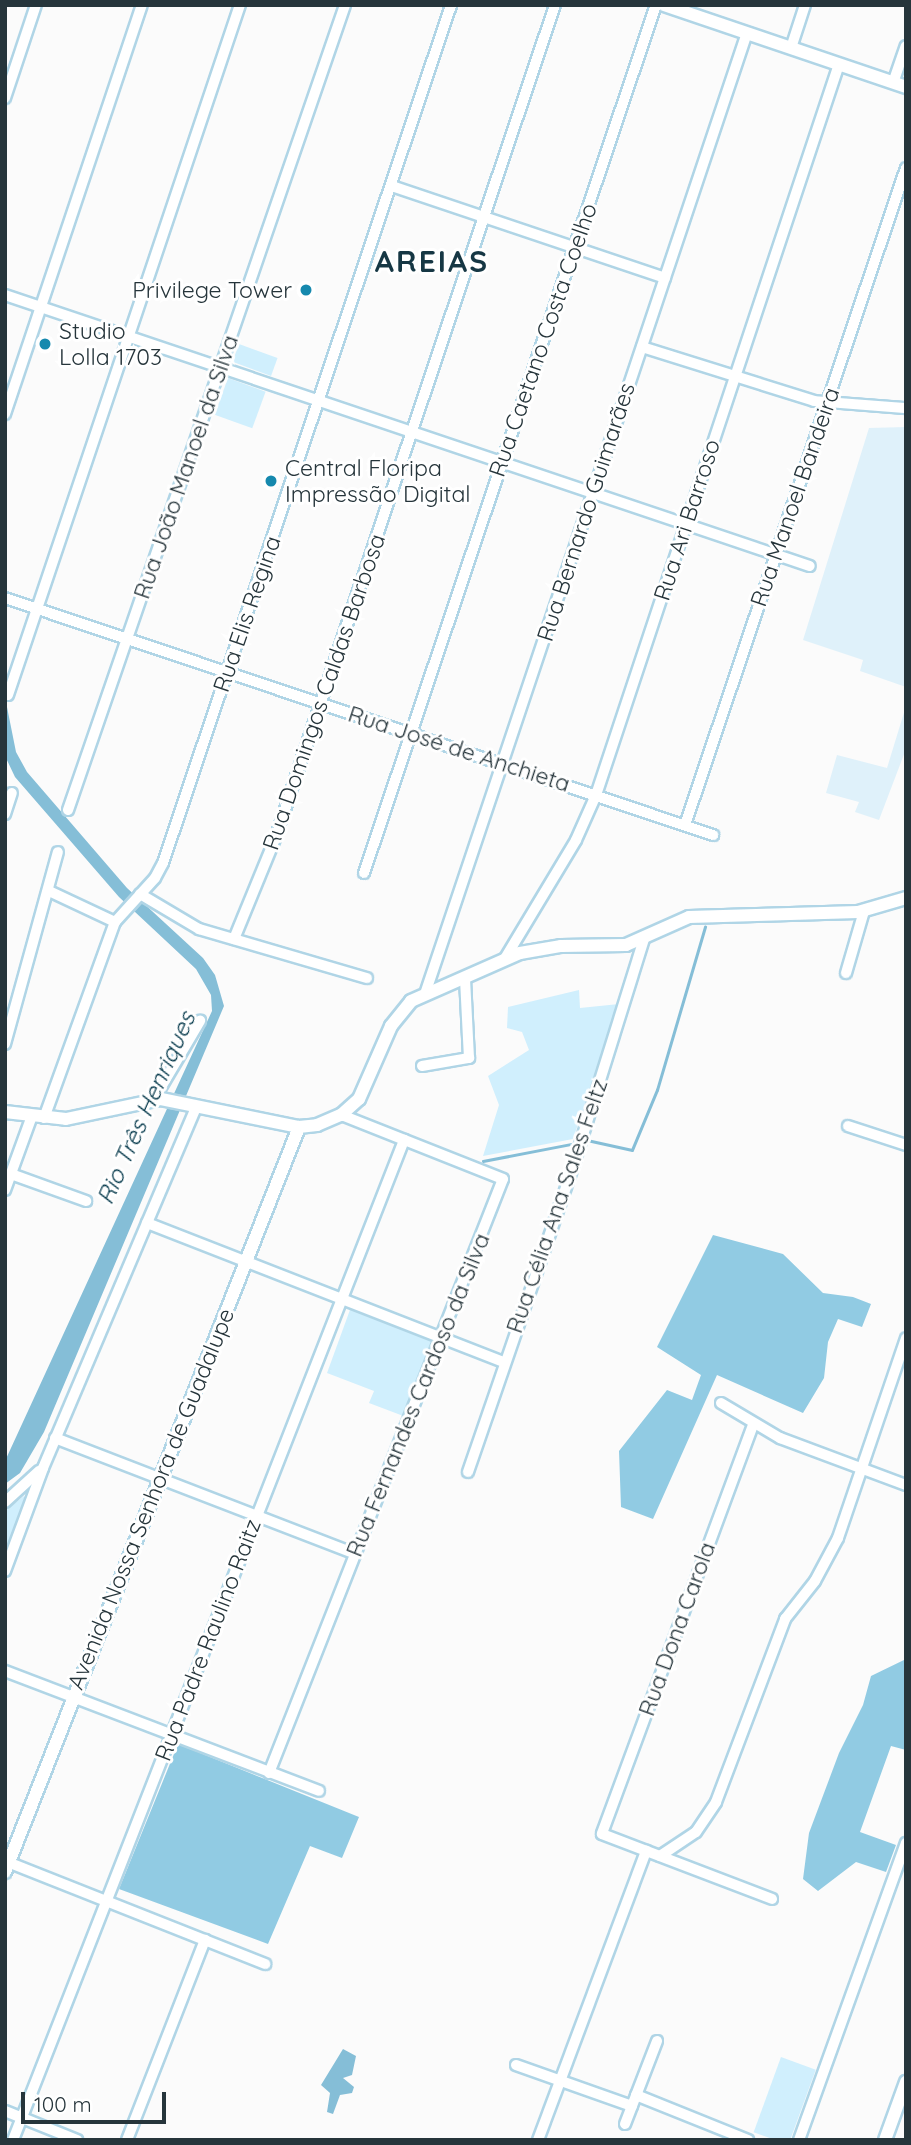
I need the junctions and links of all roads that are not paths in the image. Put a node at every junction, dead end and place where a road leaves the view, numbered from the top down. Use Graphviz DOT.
graph roads {
  1 [pos="36,5"];
  2 [pos="142,5"];
  3 [pos="240,5"];
  4 [pos="345,5"];
  5 [pos="451,5"];
  6 [pos="555,5"];
  7 [pos="656,5"];
  8 [pos="664,5"];
  9 [pos="806,5"];
  10 [pos="689,9"];
  11 [pos="747,33"];
  12 [pos="906,46"];
  13 [pos="791,48"];
  14 [pos="839,64"];
  15 [pos="900,85"];
  16 [pos="5,98"];
  17 [pos="906,168"];
  18 [pos="391,186"];
  19 [pos="484,217"];
  20 [pos="574,247"];
  21 [pos="664,278"];
  22 [pos="5,295"];
  23 [pos="41,307"];
  24 [pos="128,336"];
  25 [pos="642,346"];
  26 [pos="220,368"];
  27 [pos="735,376"];
  28 [pos="319,401"];
  29 [pos="827,404"];
  30 [pos="906,408"];
  31 [pos="5,414"];
  32 [pos="412,432"];
  33 [pos="502,463"];
  34 [pos="593,493"];
  35 [pos="685,524"];
  36 [pos="776,555"];
  37 [pos="810,566"];
  38 [pos="5,598"];
  39 [pos="37,608"];
  40 [pos="127,639"];
  41 [pos="227,672"];
  42 [pos="8,695"];
  43 [pos="320,703"];
  44 [pos="411,733"];
  45 [pos="502,764"];
  46 [pos="12,793"];
  47 [pos="596,795"];
  48 [pos="68,810"];
  49 [pos="5,814"];
  50 [pos="685,825"];
  51 [pos="713,835"];
  52 [pos="58,852"];
  53 [pos="364,873"];
  54 [pos="49,891"];
  55 [pos="138,896"];
  56 [pos="906,898"];
  57 [pos="864,911"];
  58 [pos="118,918"];
  59 [pos="234,939"];
  60 [pos="644,939"];
  61 [pos="504,960"];
  62 [pos="846,973"];
  63 [pos="367,978"];
  64 [pos="465,979"];
  65 [pos="426,991"];
  66 [pos="200,1021"];
  67 [pos="5,1044"];
  68 [pos="422,1066"];
  69 [pos="161,1099"];
  70 [pos="193,1106"];
  71 [pos="5,1112"];
  72 [pos="341,1115"];
  73 [pos="38,1117"];
  74 [pos="848,1126"];
  75 [pos="299,1127"];
  76 [pos="404,1140"];
  77 [pos="906,1145"];
  78 [pos="11,1174"];
  79 [pos="5,1190"];
  80 [pos="86,1201"];
  81 [pos="147,1223"];
  82 [pos="246,1262"];
  83 [pos="341,1299"];
  84 [pos="441,1337"];
  85 [pos="906,1338"];
  86 [pos="503,1362"];
  87 [pos="721,1403"];
  88 [pos="753,1425"];
  89 [pos="55,1438"];
  90 [pos="43,1468"];
  91 [pos="861,1468"];
  92 [pos="468,1472"];
  93 [pos="160,1479"];
  94 [pos="906,1485"];
  95 [pos="5,1502"];
  96 [pos="256,1516"];
  97 [pos="355,1554"];
  98 [pos="5,1571"];
  99 [pos="5,1671"];
  100 [pos="71,1697"];
  101 [pos="171,1735"];
  102 [pos="269,1773"];
  103 [pos="319,1791"];
  104 [pos="906,1843"];
  105 [pos="646,1851"];
  106 [pos="660,1856"];
  107 [pos="6,1866"];
  108 [pos="772,1899"];
  109 [pos="105,1902"];
  110 [pos="205,1940"];
  111 [pos="265,1964"];
  112 [pos="657,2041"];
  113 [pos="516,2065"];
  114 [pos="561,2081"];
  115 [pos="906,2082"];
  116 [pos="634,2101"];
  117 [pos="5,2111"];
  118 [pos="21,2118"];
  119 [pos="625,2124"];
  120 [pos="13,2140"];
  121 [pos="77,2140"];
  122 [pos="127,2140"];
  123 [pos="538,2140"];
  124 [pos="748,2140"];
  125 [pos="799,2140"];
  126 [pos="885,2140"];
  1 -- 16 [label="street"];
  2 -- 23 [label="street"];
  3 -- 24 [label="street"];
  4 -- 26 [label="street, Rua João Manoel da Silva"];
  5 -- 18 [label="street, Rua Elis Regina"];
  6 -- 19 [label="street, Rua Domingos Caldas Barbosa"];
  7 -- 20 [label="street, Rua Caetano Costa Coelho"];
  8 -- 10 [label="street"];
  9 -- 13 [label="street"];
  10 -- 11 [label="street"];
  11 -- 13 [label="street"];
  11 -- 21 [label="street, Rua Bernardo Guimarães"];
  12 -- 15 [label="street"];
  13 -- 14 [label="street"];
  14 -- 15 [label="street"];
  14 -- 27 [label="street, Rua Ari Barroso"];
  17 -- 29 [label="street, Rua Manoel Bandeira"];
  18 -- 19 [label="street"];
  18 -- 28 [label="street, Rua Elis Regina"];
  19 -- 20 [label="street"];
  19 -- 32 [label="street, Rua Domingos Caldas Barbosa"];
  20 -- 21 [label="street"];
  20 -- 33 [label="street, Rua Caetano Costa Coelho"];
  21 -- 25 [label="street, Rua Bernardo Guimarães"];
  22 -- 23 [label="street"];
  23 -- 24 [label="street"];
  23 -- 31 [label="street"];
  24 -- 26 [label="street"];
  24 -- 39 [label="street"];
  25 -- 27 [label="street"];
  25 -- 34 [label="street, Rua Bernardo Guimarães"];
  26 -- 28 [label="street"];
  26 -- 40 [label="street, Rua João Manoel da Silva"];
  27 -- 29 [label="street"];
  27 -- 35 [label="street, Rua Ari Barroso"];
  28 -- 32 [label="street"];
  28 -- 41 [label="street, Rua Elis Regina"];
  29 -- 30 [label="street"];
  29 -- 36 [label="street, Rua Manoel Bandeira"];
  32 -- 33 [label="street"];
  32 -- 43 [label="street, Rua Domingos Caldas Barbosa"];
  33 -- 34 [label="street"];
  33 -- 44 [label="street, Rua Caetano Costa Coelho"];
  34 -- 35 [label="street"];
  34 -- 45 [label="street, Rua Bernardo Guimarães"];
  35 -- 36 [label="street"];
  35 -- 47 [label="street, Rua Ari Barroso"];
  36 -- 37 [label="street"];
  36 -- 50 [label="street, Rua Manoel Bandeira"];
  38 -- 39 [label="street, Rua José de Anchieta"];
  39 -- 40 [label="street, Rua José de Anchieta"];
  39 -- 42 [label="street"];
  40 -- 41 [label="street, Rua José de Anchieta"];
  40 -- 48 [label="street, Rua João Manoel da Silva"];
  41 -- 43 [label="street, Rua José de Anchieta"];
  41 -- 55 [label="street, Rua Elis Regina"];
  43 -- 44 [label="street, Rua José de Anchieta"];
  43 -- 59 [label="street, Rua Domingos Caldas Barbosa"];
  44 -- 45 [label="street, Rua José de Anchieta"];
  44 -- 53 [label="street, Rua Caetano Costa Coelho"];
  45 -- 47 [label="street, Rua José de Anchieta"];
  45 -- 65 [label="street, Rua Bernardo Guimarães"];
  46 -- 49 [label="street"];
  47 -- 50 [label="street, Rua José de Anchieta"];
  47 -- 61 [label="street, Rua Ari Barroso"];
  50 -- 51 [label="street, Rua José de Anchieta"];
  52 -- 54 [label="street"];
  54 -- 58 [label="street"];
  54 -- 67 [label="street"];
  55 -- 58 [label="street, Rua Elis Regina"];
  55 -- 59 [label="street"];
  56 -- 57 [label="street"];
  57 -- 60 [label="street"];
  57 -- 62 [label="street"];
  58 -- 73 [label="street"];
  59 -- 63 [label="street"];
  60 -- 61 [label="street"];
  60 -- 86 [label="street, Rua Célia Ana Sales Feltz"];
  61 -- 64 [label="street"];
  64 -- 65 [label="street"];
  64 -- 68 [label="street"];
  65 -- 72 [label="street"];
  66 -- 69 [label="street"];
  69 -- 70 [label="street"];
  69 -- 73 [label="street"];
  70 -- 75 [label="street"];
  70 -- 81 [label="street"];
  71 -- 73 [label="street"];
  72 -- 75 [label="street"];
  72 -- 76 [label="street, Rua Fernandes Cardoso da Silva"];
  73 -- 78 [label="street"];
  74 -- 77 [label="street"];
  75 -- 82 [label="street, Avenida Nossa Senhora de Guadalupe"];
  76 -- 83 [label="street, Rua Padre Raulino Raitz"];
  76 -- 84 [label="street, Rua Fernandes Cardoso da Silva"];
  78 -- 79 [label="street"];
  78 -- 80 [label="street"];
  81 -- 82 [label="street"];
  81 -- 89 [label="street"];
  82 -- 83 [label="street"];
  82 -- 93 [label="street, Avenida Nossa Senhora de Guadalupe"];
  83 -- 84 [label="street"];
  83 -- 96 [label="street, Rua Padre Raulino Raitz"];
  84 -- 86 [label="street"];
  84 -- 97 [label="street, Rua Fernandes Cardoso da Silva"];
  85 -- 91 [label="street"];
  86 -- 92 [label="street, Rua Célia Ana Sales Feltz"];
  87 -- 88 [label="street"];
  88 -- 91 [label="street"];
  88 -- 105 [label="street, Rua Dona Carola"];
  89 -- 90 [label="street"];
  89 -- 93 [label="street"];
  90 -- 95 [label="street"];
  90 -- 98 [label="street"];
  91 -- 94 [label="street"];
  91 -- 106 [label="street"];
  93 -- 96 [label="street"];
  93 -- 100 [label="street, Avenida Nossa Senhora de Guadalupe"];
  96 -- 97 [label="street"];
  96 -- 101 [label="street, Rua Padre Raulino Raitz"];
  97 -- 102 [label="street, Rua Fernandes Cardoso da Silva"];
  99 -- 100 [label="street"];
  100 -- 101 [label="street"];
  100 -- 107 [label="street, Avenida Nossa Senhora de Guadalupe"];
  101 -- 102 [label="street"];
  101 -- 109 [label="street, Rua Padre Raulino Raitz"];
  102 -- 103 [label="street"];
  104 -- 125 [label="street"];
  105 -- 106 [label="street"];
  105 -- 114 [label="street"];
  106 -- 108 [label="street"];
  107 -- 109 [label="street"];
  109 -- 110 [label="street"];
  109 -- 118 [label="street, Rua Padre Raulino Raitz"];
  110 -- 111 [label="street"];
  110 -- 122 [label="street"];
  112 -- 116 [label="street"];
  113 -- 114 [label="street"];
  114 -- 116 [label="street"];
  114 -- 123 [label="street"];
  115 -- 126 [label="street"];
  116 -- 119 [label="street"];
  116 -- 124 [label="street"];
  117 -- 118 [label="street"];
  118 -- 120 [label="street, Rua Padre Raulino Raitz"];
  118 -- 121 [label="street"];
}
